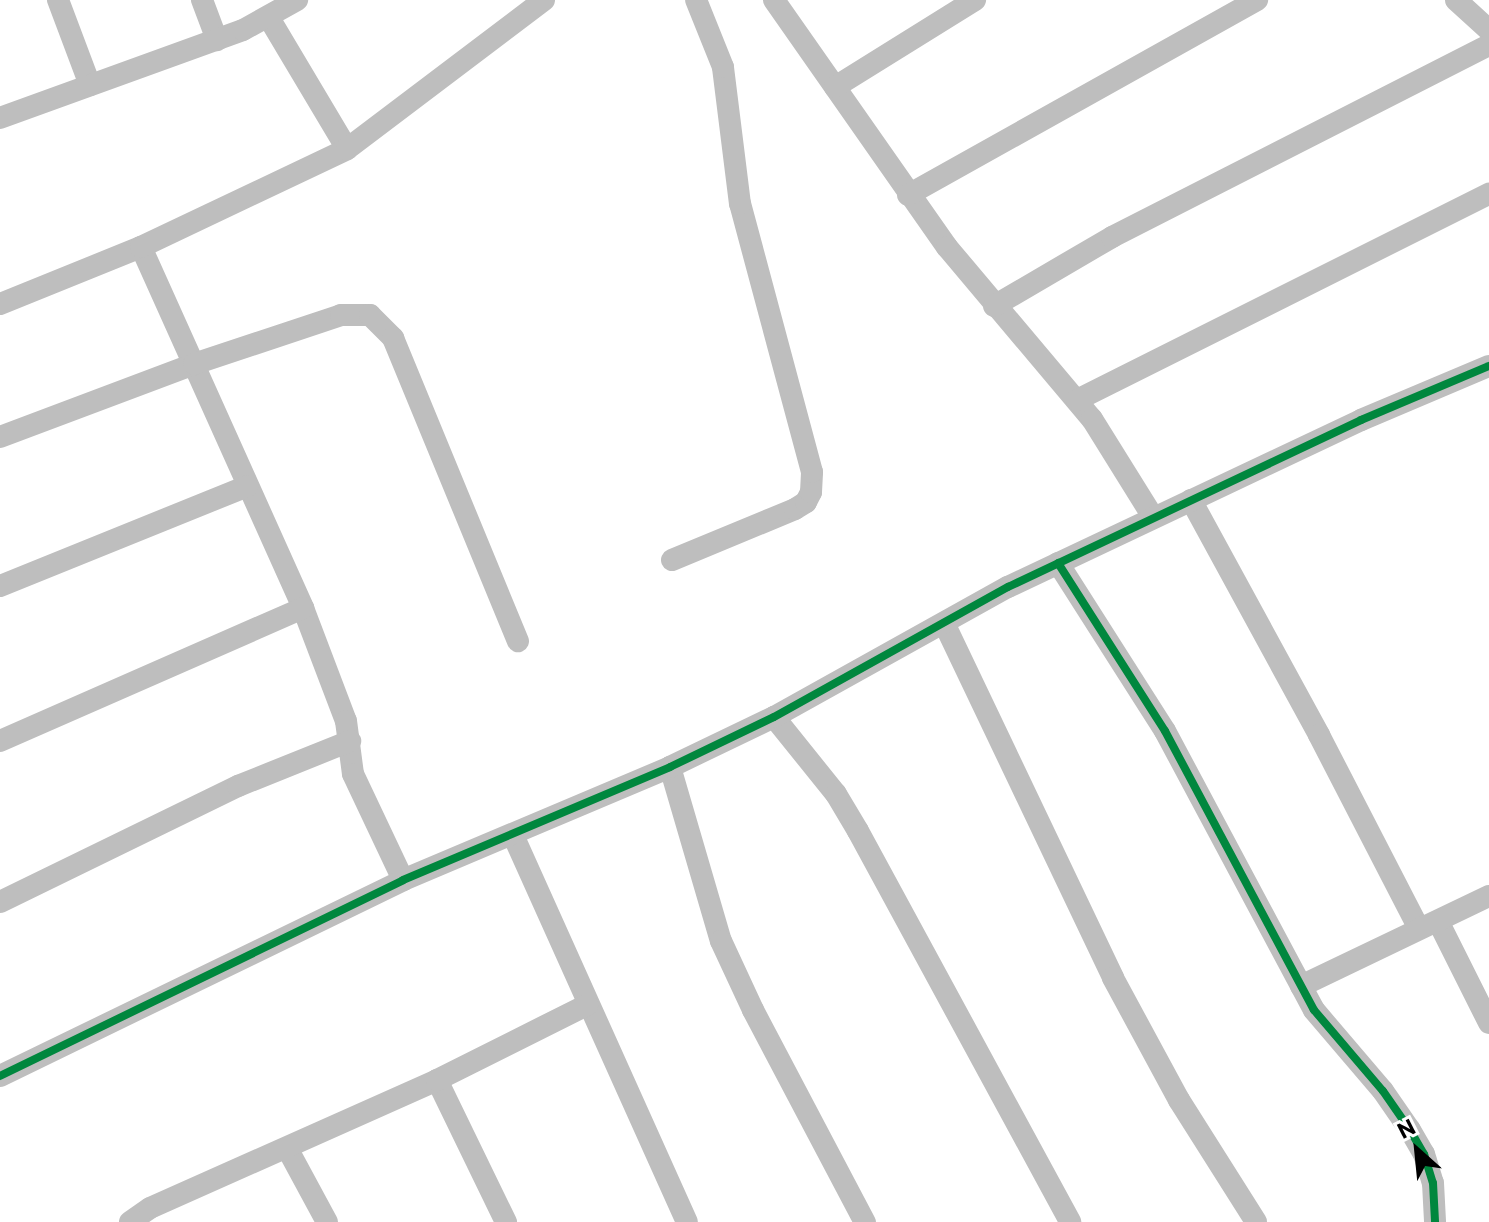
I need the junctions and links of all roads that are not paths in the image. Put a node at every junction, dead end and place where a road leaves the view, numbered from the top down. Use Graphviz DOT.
graph roads {
  1 [pos="58,0"];
  2 [pos="202,0"];
  3 [pos="297,0"];
  4 [pos="544,0"];
  5 [pos="696,0"];
  6 [pos="774,0"];
  7 [pos="975,0"];
  8 [pos="1257,0"];
  9 [pos="1456,0"];
  10 [pos="269,18"];
  11 [pos="1489,30"];
  12 [pos="217,40"];
  13 [pos="1489,45"];
  14 [pos="90,85"];
  15 [pos="835,87"];
  16 [pos="5,111"];
  17 [pos="347,149"];
  18 [pos="1489,194"];
  19 [pos="908,195"];
  20 [pos="141,247"];
  21 [pos="0,304"];
  22 [pos="994,306"];
  23 [pos="194,364"];
  24 [pos="1489,366"];
  25 [pos="1077,400"];
  26 [pos="0,437"];
  27 [pos="248,486"];
  28 [pos="1191,500"];
  29 [pos="1153,517"];
  30 [pos="672,560"];
  31 [pos="1058,563"];
  32 [pos="0,586"];
  33 [pos="303,608"];
  34 [pos="944,623"];
  35 [pos="518,641"];
  36 [pos="774,717"];
  37 [pos="0,741"];
  38 [pos="350,741"];
  39 [pos="670,767"];
  40 [pos="513,835"];
  41 [pos="403,880"];
  42 [pos="1489,896"];
  43 [pos="0,902"];
  44 [pos="1429,925"];
  45 [pos="1301,986"];
  46 [pos="587,1005"];
  47 [pos="1489,1023"];
  48 [pos="0,1076"];
  49 [pos="437,1080"];
  50 [pos="287,1148"];
  51 [pos="130,1222"];
  52 [pos="327,1222"];
  53 [pos="506,1222"];
  54 [pos="687,1222"];
  55 [pos="865,1222"];
  56 [pos="1070,1222"];
  57 [pos="1256,1222"];
  58 [pos="1435,1222"];
  1 -- 14 [label="street"];
  2 -- 12 [label="street"];
  3 -- 10 [label="street"];
  4 -- 17 [label="street"];
  5 -- 30 [label="street"];
  6 -- 15 [label="street"];
  7 -- 15 [label="street"];
  8 -- 19 [label="street"];
  9 -- 11 [label="street"];
  10 -- 12 [label="street"];
  10 -- 17 [label="street"];
  12 -- 14 [label="street"];
  13 -- 22 [label="street"];
  14 -- 16 [label="street"];
  15 -- 19 [label="street"];
  17 -- 20 [label="street"];
  18 -- 25 [label="street"];
  19 -- 22 [label="street"];
  20 -- 21 [label="street"];
  20 -- 23 [label="street"];
  22 -- 25 [label="street"];
  23 -- 26 [label="street"];
  23 -- 27 [label="street"];
  23 -- 35 [label="street"];
  24 -- 28 [label="street"];
  25 -- 29 [label="street"];
  27 -- 32 [label="street"];
  27 -- 33 [label="street"];
  28 -- 29 [label="street"];
  28 -- 44 [label="street"];
  29 -- 31 [label="street"];
  31 -- 34 [label="street"];
  31 -- 45 [label="street"];
  33 -- 37 [label="street"];
  33 -- 38 [label="street"];
  34 -- 36 [label="street"];
  34 -- 57 [label="street"];
  36 -- 39 [label="street"];
  36 -- 56 [label="street"];
  38 -- 41 [label="street"];
  38 -- 43 [label="street"];
  39 -- 40 [label="street"];
  39 -- 55 [label="street"];
  40 -- 41 [label="street"];
  40 -- 46 [label="street"];
  41 -- 48 [label="street"];
  42 -- 44 [label="street"];
  44 -- 45 [label="street"];
  44 -- 47 [label="street"];
  45 -- 58 [label="street"];
  46 -- 49 [label="street"];
  46 -- 54 [label="street"];
  49 -- 50 [label="street"];
  49 -- 53 [label="street"];
  50 -- 51 [label="street"];
  50 -- 52 [label="street"];
}
